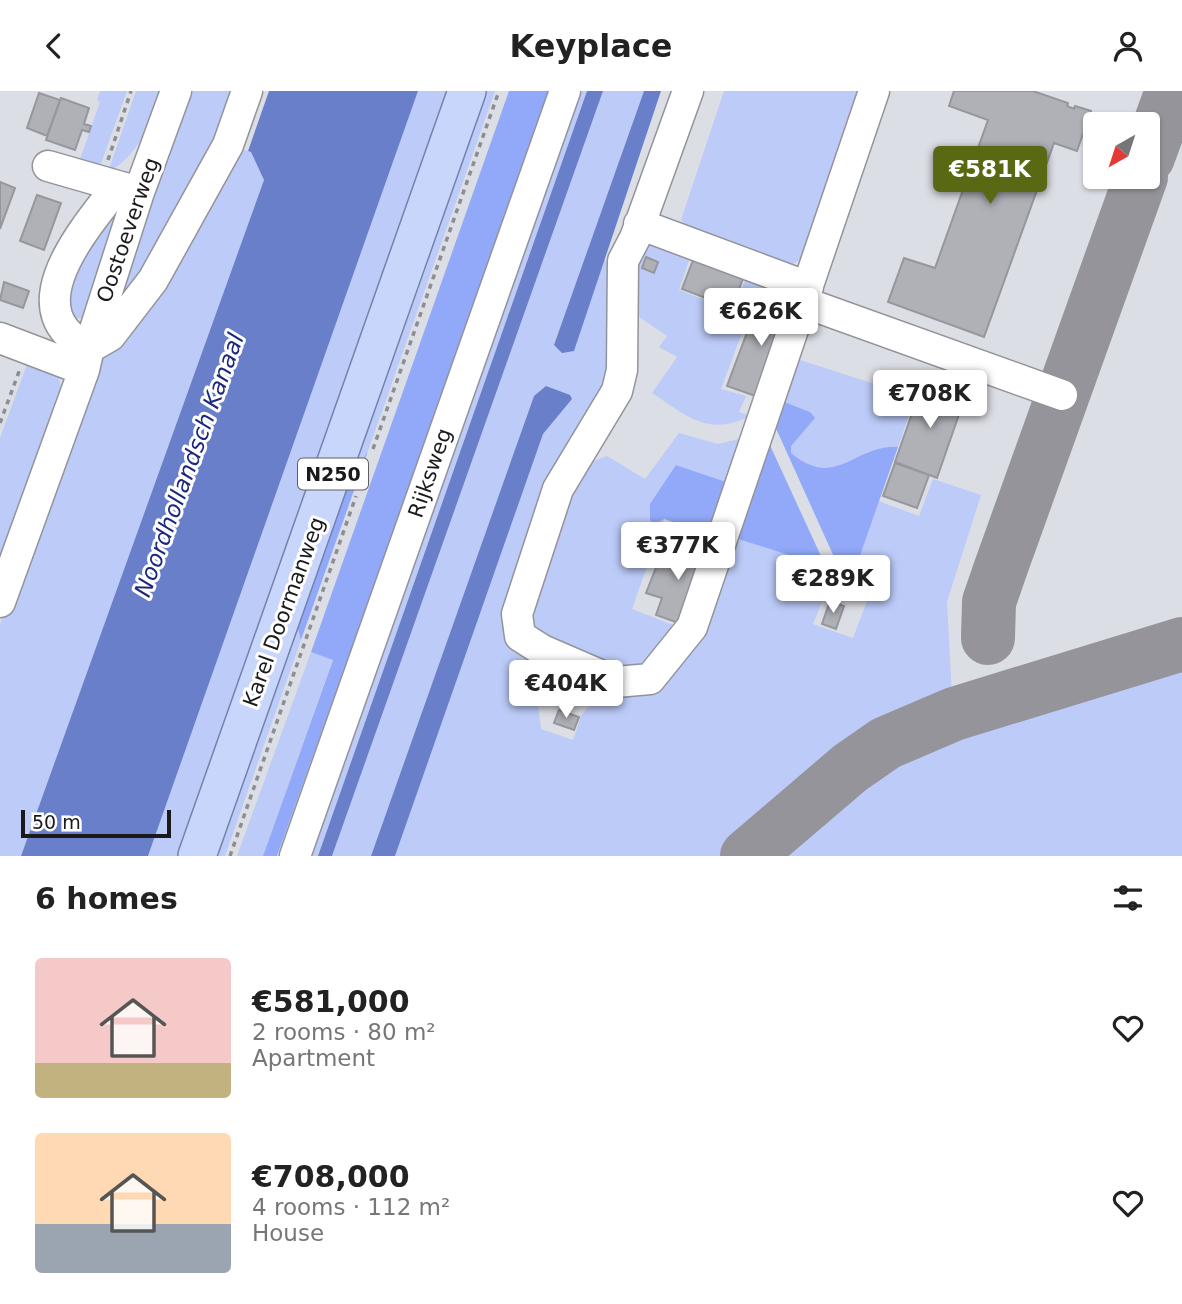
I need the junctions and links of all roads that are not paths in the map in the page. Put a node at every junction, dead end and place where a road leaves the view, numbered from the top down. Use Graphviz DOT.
graph roads {
  1 [pos="176,91"];
  2 [pos="247,91"];
  3 [pos="467,91"];
  4 [pos="565,91"];
  5 [pos="688,91"];
  6 [pos="874,91"];
  7 [pos="48,166"];
  8 [pos="133,190"];
  9 [pos="639,225"];
  10 [pos="806,294"];
  11 [pos="0,338"];
  12 [pos="87,359"];
  13 [pos="1062,394"];
  14 [pos="0,602"];
  15 [pos="197,856"];
  16 [pos="295,856"];
  1 -- 8 [label="street, Oostoeverweg"];
  2 -- 12 [label="street"];
  3 -- 15 [label="main road, Karel Doormanweg / N250"];
  4 -- 16 [label="street, Rijksweg"];
  5 -- 9 [label="street"];
  6 -- 10 [label="street"];
  7 -- 8 [label="street"];
  8 -- 12 [label="street, Oostoeverweg"];
  8 -- 12 [label="street"];
  9 -- 10 [label="street"];
  9 -- 10 [label="street"];
  10 -- 13 [label="street"];
  11 -- 12 [label="street"];
  12 -- 14 [label="street, Oostoeverweg"];
}
